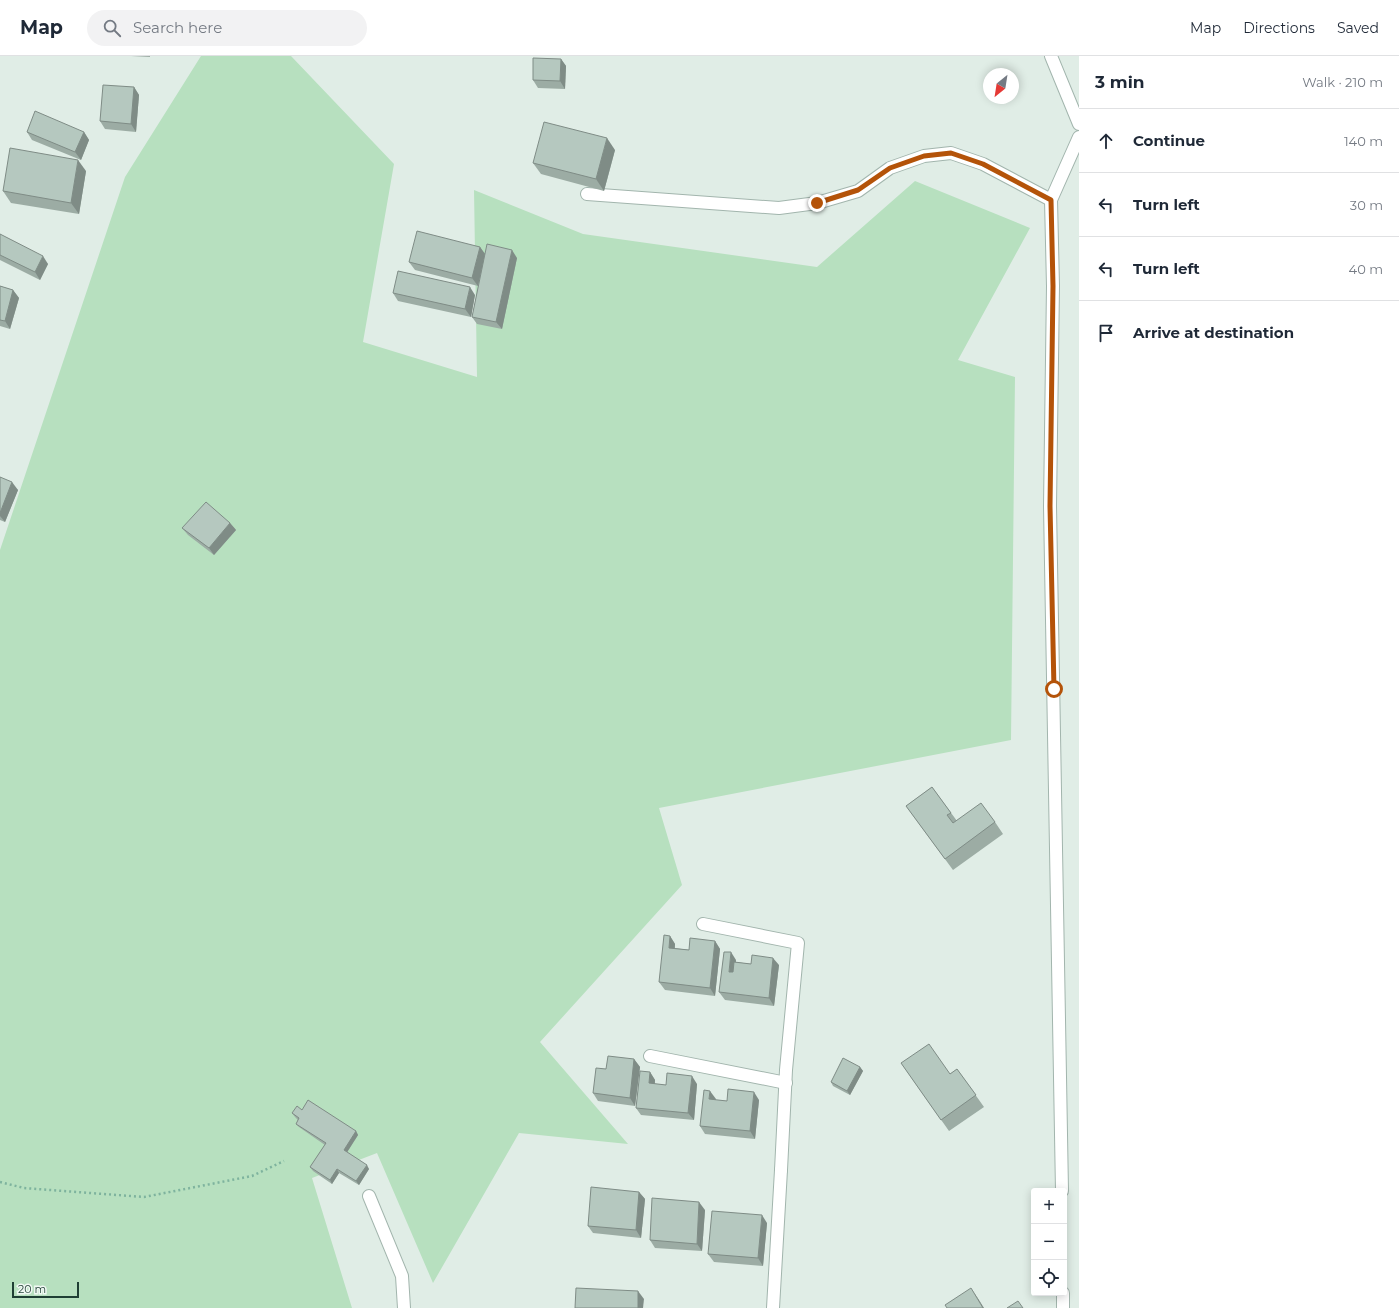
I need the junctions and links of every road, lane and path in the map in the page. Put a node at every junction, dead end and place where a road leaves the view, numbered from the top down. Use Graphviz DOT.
graph roads {
  1 [pos="1051,56"];
  2 [pos="1079,124"];
  3 [pos="1079,138"];
  4 [pos="587,194"];
  5 [pos="1051,200"];
  6 [pos="703,924"];
  7 [pos="650,1056"];
  8 [pos="786,1083"];
  9 [pos="284,1161"];
  10 [pos="0,1182"];
  11 [pos="1062,1188"];
  12 [pos="369,1196"];
  13 [pos="1063,1296"];
  14 [pos="404,1308"];
  15 [pos="773,1308"];
  16 [pos="1063,1308"];
  1 -- 2 [label="street"];
  3 -- 5 [label="street"];
  4 -- 5 [label="street"];
  5 -- 11 [label="street"];
  6 -- 8 [label="street"];
  7 -- 8 [label="street"];
  8 -- 15 [label="street"];
  9 -- 10 [label="path"];
  12 -- 14 [label="street"];
  13 -- 16 [label="street"];
}
